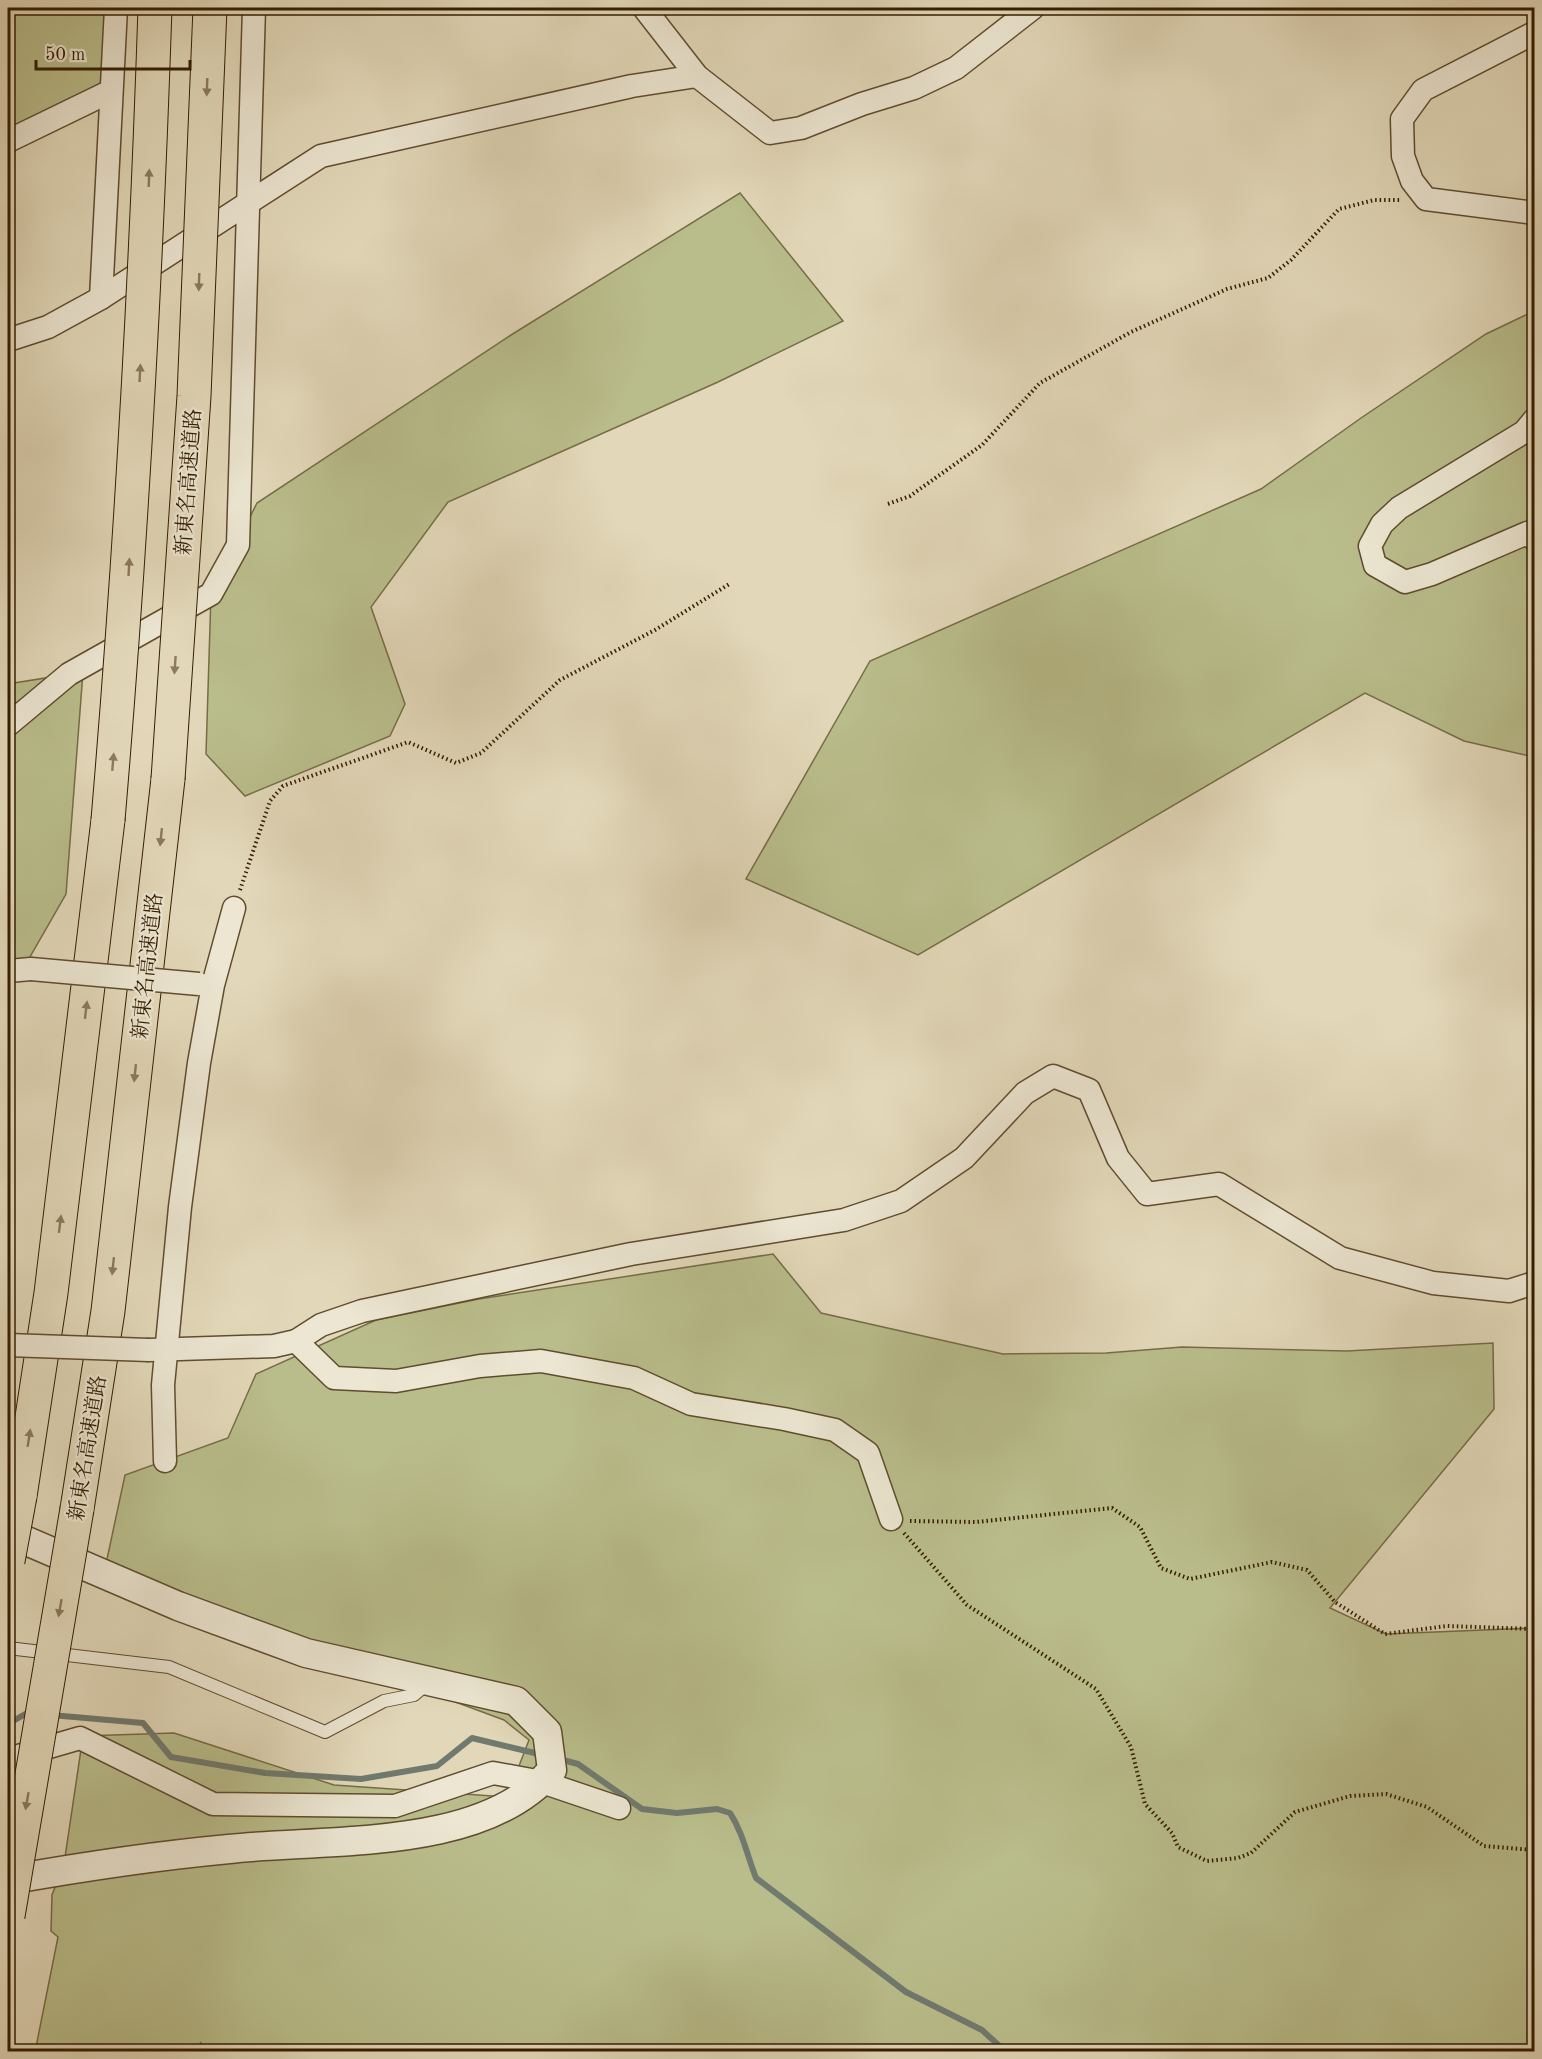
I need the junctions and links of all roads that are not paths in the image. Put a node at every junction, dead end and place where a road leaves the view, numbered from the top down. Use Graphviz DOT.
graph roads {
  1 [pos="116,8"];
  2 [pos="156,8"];
  3 [pos="210,8"];
  4 [pos="254,8"];
  5 [pos="644,8"];
  6 [pos="1033,8"];
  7 [pos="1534,33"];
  8 [pos="697,76"];
  9 [pos="111,91"];
  10 [pos="8,141"];
  11 [pos="250,201"];
  12 [pos="1534,213"];
  13 [pos="101,298"];
  14 [pos="8,340"];
  15 [pos="1534,420"];
  16 [pos="1534,539"];
  17 [pos="8,725"];
  18 [pos="234,908"];
  19 [pos="8,971"];
  20 [pos="206,984"];
  21 [pos="1534,1284"];
  22 [pos="296,1341"];
  23 [pos="8,1345"];
  24 [pos="158,1350"];
  25 [pos="165,1461"];
  26 [pos="891,1519"];
  27 [pos="8,1533"];
  28 [pos="8,1561"];
  29 [pos="8,1648"];
  30 [pos="431,1681"];
  31 [pos="8,1759"];
  32 [pos="547,1776"];
  33 [pos="619,1809"];
  34 [pos="8,1880"];
  35 [pos="8,1916"];
  1 -- 9 [label="street"];
  28 -- 2 [label="highway, one-way, bridge"];
  3 -- 35 [label="highway, 新東名高速道路, one-way, bridge"];
  4 -- 11 [label="street"];
  5 -- 8 [label="street"];
  6 -- 8 [label="street"];
  7 -- 12 [label="street"];
  8 -- 11 [label="street"];
  9 -- 10 [label="street"];
  9 -- 13 [label="street"];
  11 -- 13 [label="street"];
  11 -- 17 [label="street"];
  13 -- 14 [label="street"];
  15 -- 16 [label="street"];
  18 -- 20 [label="street"];
  19 -- 20 [label="street, bridge"];
  20 -- 24 [label="street"];
  21 -- 22 [label="street"];
  22 -- 24 [label="street"];
  22 -- 26 [label="street"];
  23 -- 24 [label="street, bridge"];
  24 -- 25 [label="street"];
  27 -- 30 [label="street"];
  29 -- 30 [label="lane"];
  30 -- 32 [label="street"];
  31 -- 32 [label="street"];
  32 -- 33 [label="street"];
  32 -- 34 [label="street"];
}
